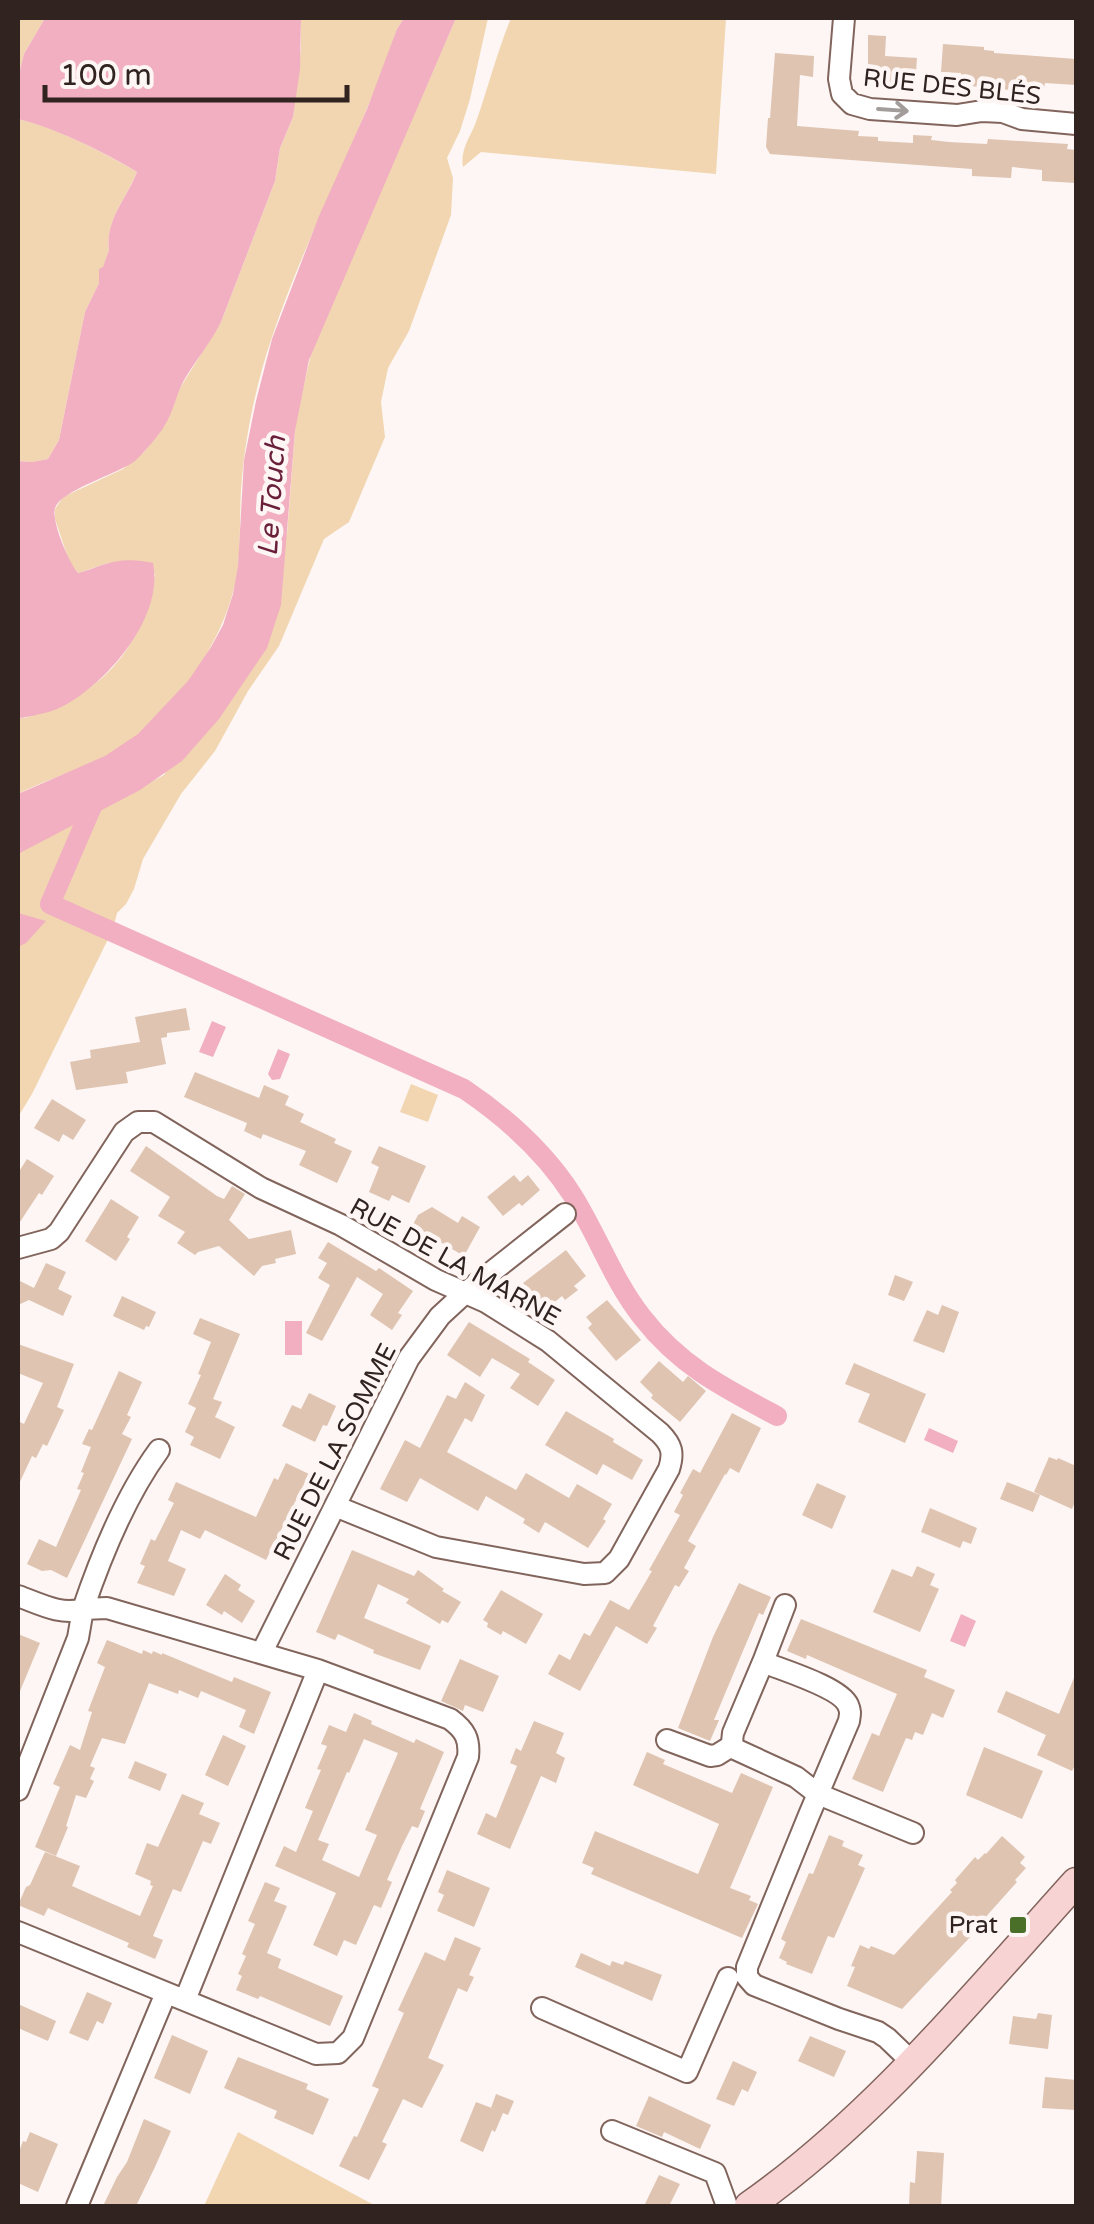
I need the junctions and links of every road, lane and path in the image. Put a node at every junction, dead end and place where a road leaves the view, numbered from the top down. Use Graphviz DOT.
graph roads {
  1 [pos="844,18"];
  2 [pos="1076,124"];
  3 [pos="565,1214"];
  4 [pos="18,1248"];
  5 [pos="465,1293"];
  6 [pos="159,1450"];
  7 [pos="334,1506"];
  8 [pos="18,1596"];
  9 [pos="786,1605"];
  10 [pos="82,1609"];
  11 [pos="262,1652"];
  12 [pos="762,1662"];
  13 [pos="318,1670"];
  14 [pos="667,1740"];
  15 [pos="732,1746"];
  16 [pos="18,1790"];
  17 [pos="818,1794"];
  18 [pos="913,1833"];
  19 [pos="1076,1882"];
  20 [pos="18,1932"];
  21 [pos="737,1976"];
  22 [pos="176,1997"];
  23 [pos="542,2008"];
  24 [pos="912,2062"];
  25 [pos="612,2131"];
  26 [pos="77,2206"];
  27 [pos="726,2206"];
  28 [pos="749,2206"];
  1 -- 2 [label="street, RUE DES BLÉS, one-way"];
  3 -- 5 [label="street, RUE DE LA SOMME"];
  4 -- 5 [label="street, RUE DE LA MARNE"];
  5 -- 7 [label="street, RUE DE LA SOMME"];
  5 -- 7 [label="street, RUE DE LA MARNE"];
  6 -- 10 [label="street"];
  7 -- 11 [label="street, RUE DE LA SOMME"];
  8 -- 10 [label="street"];
  9 -- 12 [label="street"];
  10 -- 11 [label="street"];
  10 -- 16 [label="street"];
  11 -- 13 [label="street"];
  12 -- 15 [label="street"];
  12 -- 17 [label="street"];
  13 -- 22 [label="street"];
  13 -- 22 [label="street"];
  14 -- 15 [label="street"];
  15 -- 17 [label="street"];
  17 -- 18 [label="street"];
  17 -- 21 [label="street"];
  19 -- 24 [label="main road"];
  20 -- 22 [label="street"];
  21 -- 23 [label="street"];
  21 -- 24 [label="street"];
  22 -- 26 [label="street"];
  24 -- 28 [label="main road"];
  25 -- 27 [label="street"];
}
